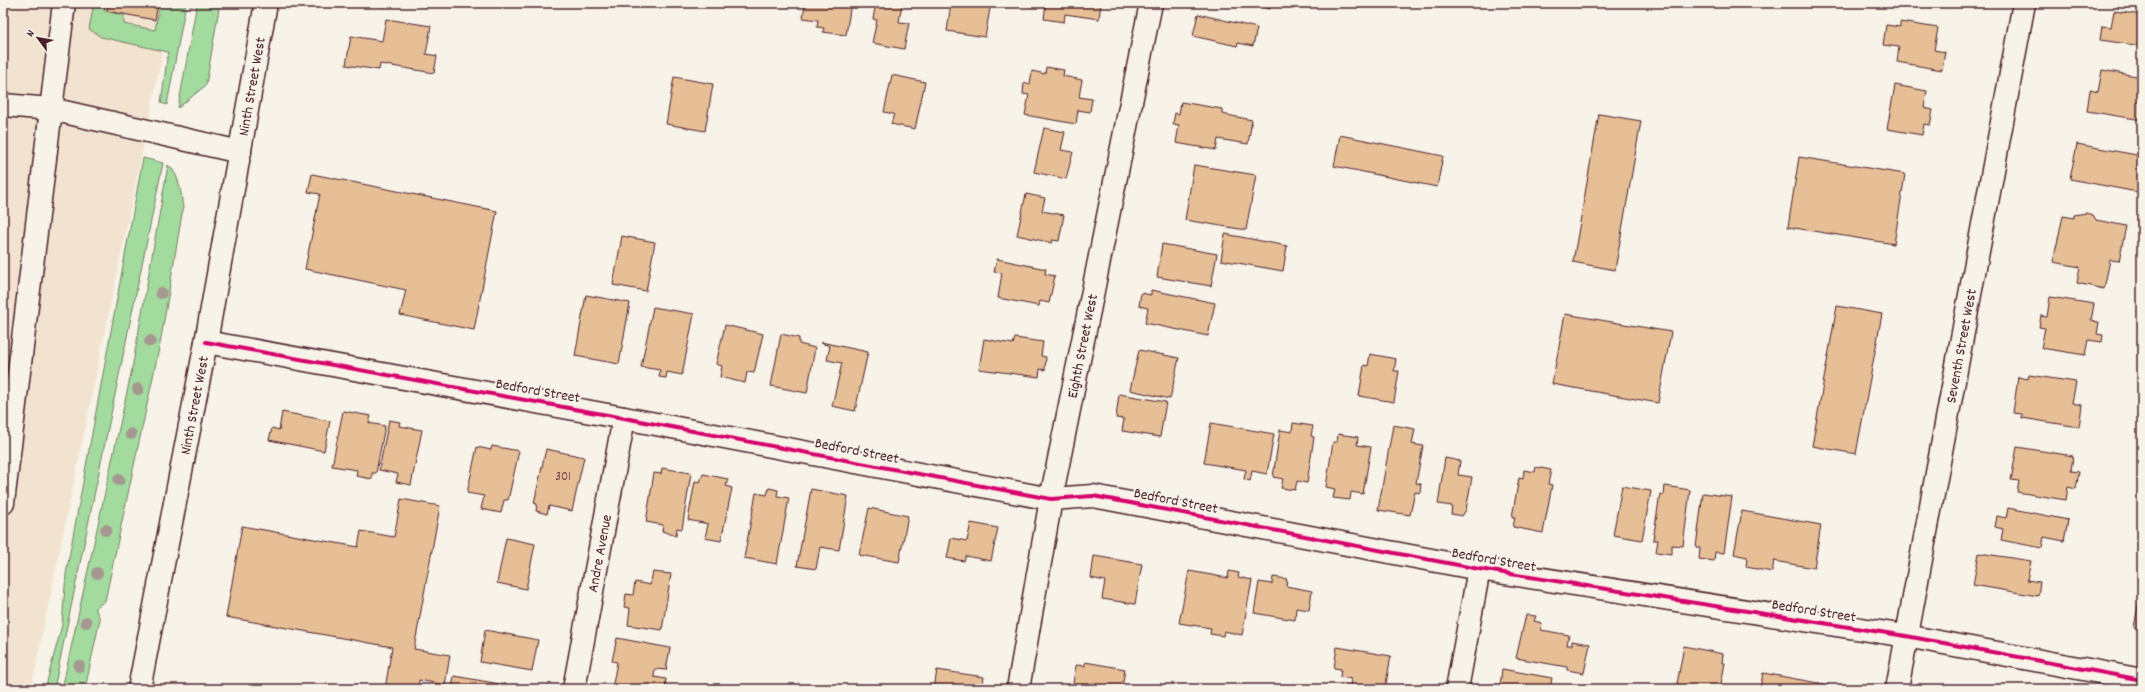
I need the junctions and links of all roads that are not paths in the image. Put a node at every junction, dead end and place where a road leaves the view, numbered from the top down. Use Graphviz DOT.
graph roads {
  1 [pos="64,3"];
  2 [pos="266,3"];
  3 [pos="1151,3"];
  4 [pos="2024,3"];
  5 [pos="3,105"];
  6 [pos="51,109"];
  7 [pos="240,152"];
  8 [pos="206,342"];
  9 [pos="624,418"];
  10 [pos="1051,499"];
  11 [pos="3,503"];
  12 [pos="1479,569"];
  13 [pos="1906,636"];
  14 [pos="2142,680"];
  15 [pos="139,689"];
  16 [pos="574,689"];
  17 [pos="1018,689"];
  18 [pos="1457,689"];
  19 [pos="1897,689"];
  1 -- 6 [label="street"];
  2 -- 7 [label="street, Ninth Street West"];
  3 -- 10 [label="street, Eighth Street West"];
  4 -- 13 [label="street, Seventh Street West"];
  5 -- 6 [label="street"];
  6 -- 7 [label="street"];
  6 -- 11 [label="street"];
  7 -- 8 [label="street, Ninth Street West"];
  8 -- 9 [label="street, Bedford Street"];
  8 -- 15 [label="street, Ninth Street West"];
  9 -- 10 [label="street, Bedford Street"];
  9 -- 16 [label="street, Andre Avenue"];
  10 -- 12 [label="street, Bedford Street"];
  10 -- 17 [label="street, Eighth Street West"];
  12 -- 13 [label="street, Bedford Street"];
  12 -- 18 [label="street"];
  13 -- 14 [label="street, Bedford Street"];
  13 -- 19 [label="street, Seventh Street West"];
}
